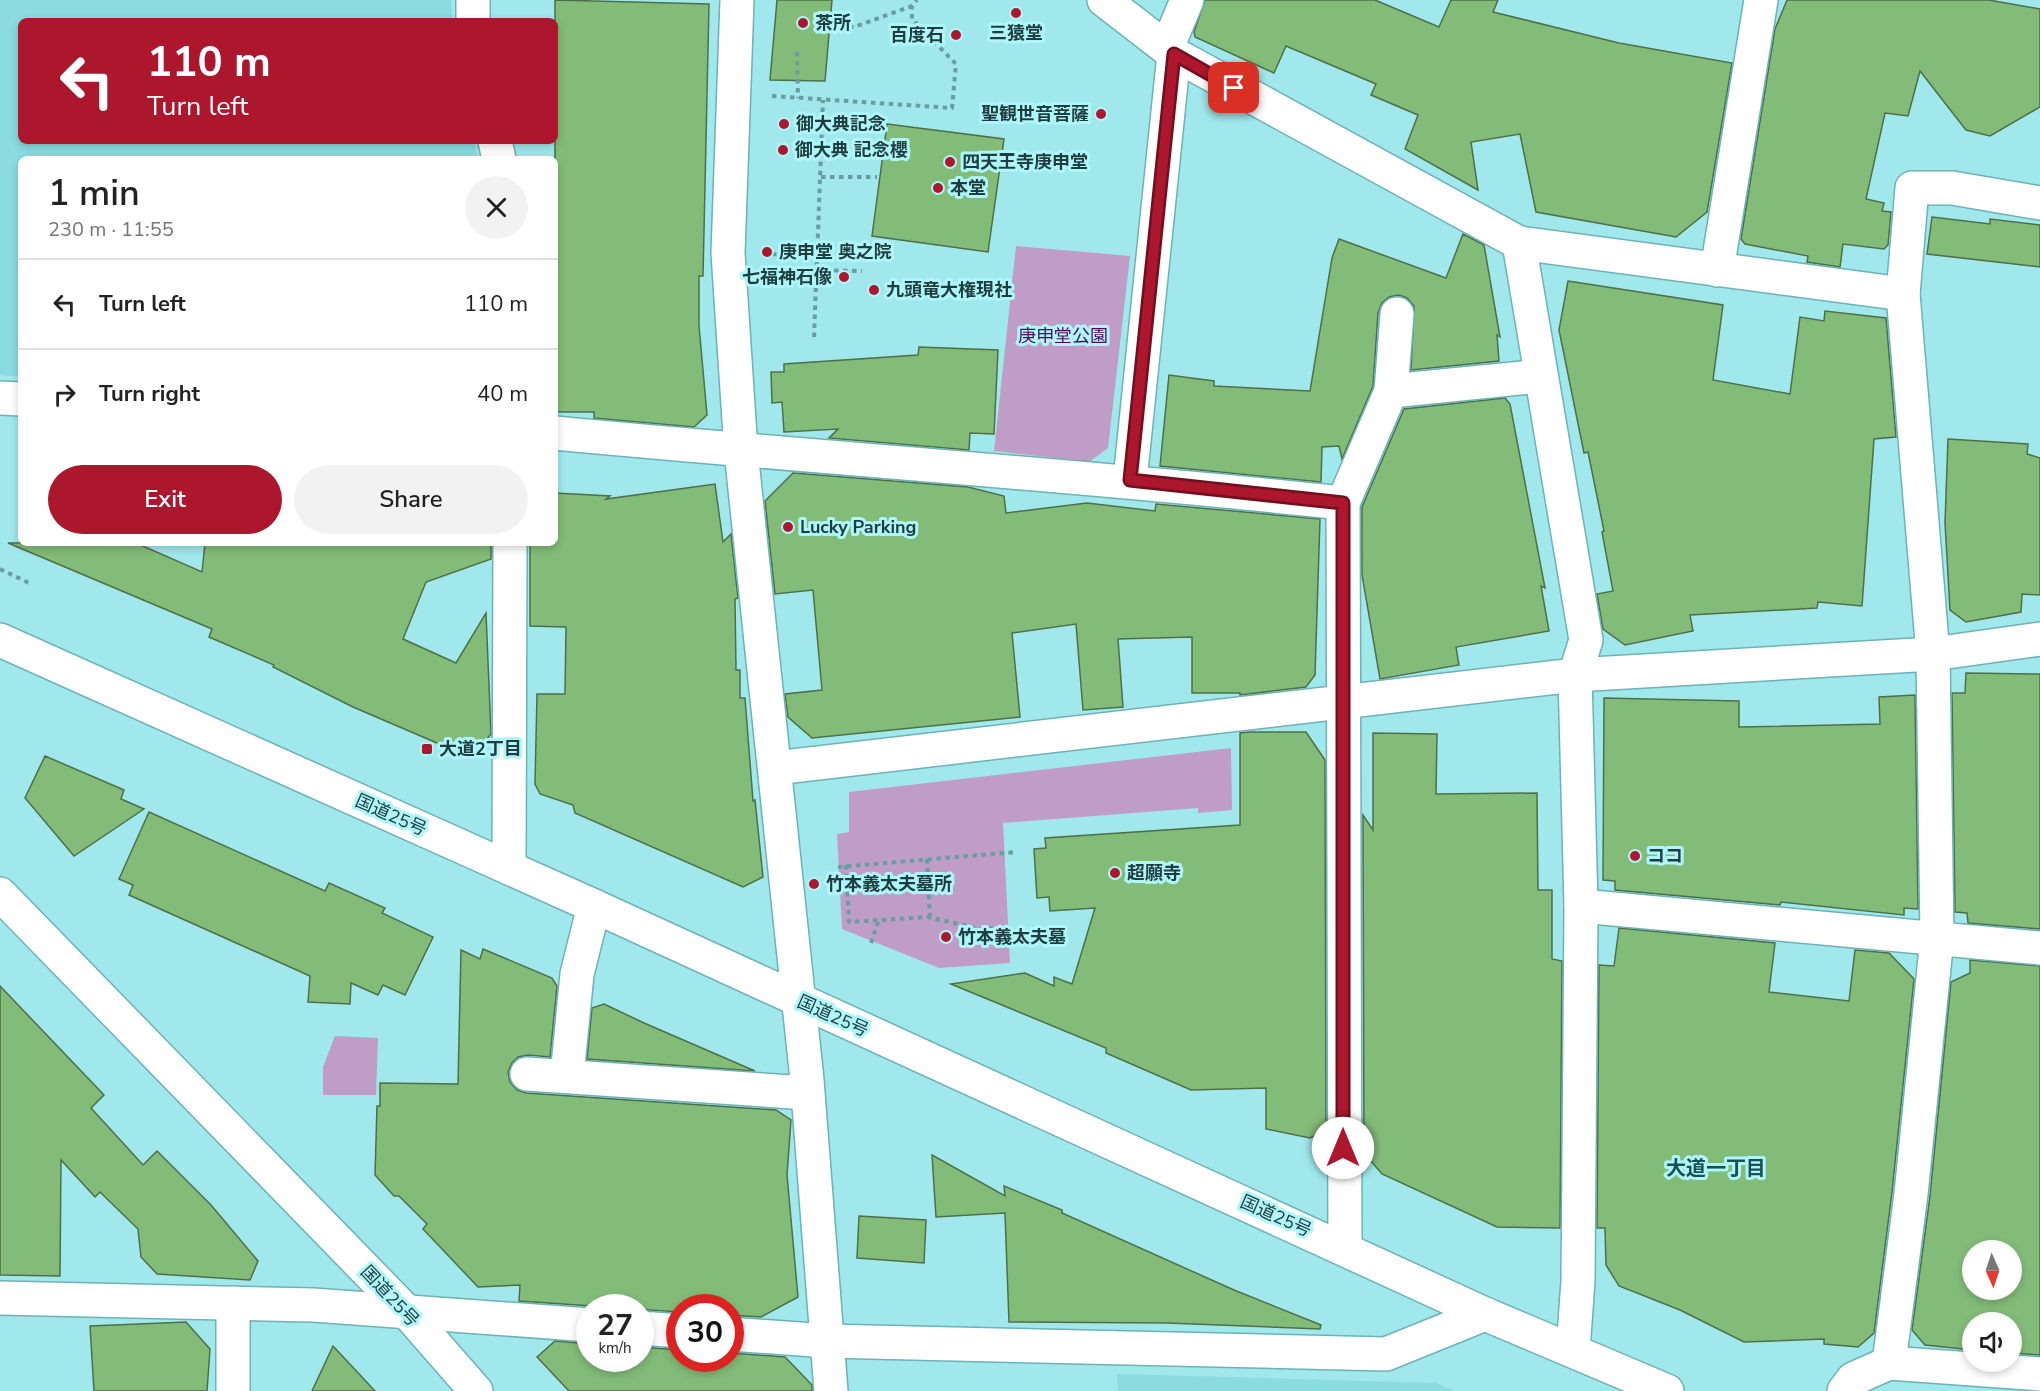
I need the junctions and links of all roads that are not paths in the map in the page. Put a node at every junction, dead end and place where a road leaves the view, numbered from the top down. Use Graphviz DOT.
graph roads {
  1 [pos="472,0"];
  2 [pos="737,0"];
  3 [pos="1104,0"];
  4 [pos="1187,0"];
  5 [pos="1761,0"];
  6 [pos="473,18"];
  7 [pos="1170,51"];
  8 [pos="2040,203"];
  9 [pos="1519,243"];
  10 [pos="1717,270"];
  11 [pos="1903,294"];
  12 [pos="1397,314"];
  13 [pos="1541,376"];
  14 [pos="1391,392"];
  15 [pos="0,398"];
  16 [pos="18,399"];
  17 [pos="558,433"];
  18 [pos="741,451"];
  19 [pos="1130,480"];
  20 [pos="1343,503"];
  21 [pos="510,546"];
  22 [pos="2040,639"];
  23 [pos="0,640"];
  24 [pos="1933,654"];
  25 [pos="1575,675"];
  26 [pos="1345,702"];
  27 [pos="775,768"];
  28 [pos="509,868"];
  29 [pos="0,894"];
  30 [pos="594,906"];
  31 [pos="1581,906"];
  32 [pos="1937,938"];
  33 [pos="2040,948"];
  34 [pos="799,1001"];
  35 [pos="527,1074"];
  36 [pos="567,1076"];
  37 [pos="807,1093"];
  38 [pos="1345,1247"];
  39 [pos="0,1298"];
  40 [pos="233,1303"];
  41 [pos="406,1311"];
  42 [pos="1485,1314"];
  43 [pos="576,1324"];
  44 [pos="744,1335"];
  45 [pos="828,1341"];
  46 [pos="1573,1350"];
  47 [pos="1889,1363"];
  48 [pos="2040,1374"];
  49 [pos="233,1391"];
  50 [pos="476,1391"];
  51 [pos="831,1391"];
  52 [pos="1666,1391"];
  53 [pos="1844,1391"];
  1 -- 6 [label="main road"];
  2 -- 18 [label="main road"];
  3 -- 7 [label="main road"];
  4 -- 7 [label="main road"];
  5 -- 10 [label="main road"];
  7 -- 9 [label="main road"];
  7 -- 19 [label="main road"];
  8 -- 11 [label="main road"];
  9 -- 10 [label="main road"];
  9 -- 13 [label="main road"];
  10 -- 11 [label="main road"];
  11 -- 24 [label="main road"];
  12 -- 14 [label="main road"];
  13 -- 14 [label="main road"];
  13 -- 25 [label="main road"];
  14 -- 20 [label="main road"];
  15 -- 16 [label="main road"];
  17 -- 18 [label="main road"];
  18 -- 19 [label="main road"];
  18 -- 27 [label="main road"];
  19 -- 20 [label="main road"];
  20 -- 26 [label="main road"];
  21 -- 28 [label="main road"];
  22 -- 24 [label="main road"];
  23 -- 28 [label="main road, 国道25号"];
  24 -- 25 [label="main road"];
  24 -- 32 [label="main road"];
  25 -- 26 [label="main road"];
  25 -- 31 [label="main road"];
  26 -- 27 [label="main road"];
  26 -- 38 [label="main road"];
  27 -- 34 [label="main road"];
  28 -- 30 [label="main road, 国道25号"];
  29 -- 41 [label="main road, 国道25号"];
  30 -- 34 [label="main road, 国道25号"];
  30 -- 36 [label="main road"];
  31 -- 32 [label="main road"];
  31 -- 46 [label="main road"];
  32 -- 33 [label="main road"];
  32 -- 47 [label="main road"];
  34 -- 37 [label="main road"];
  34 -- 38 [label="main road, 国道25号"];
  35 -- 36 [label="main road"];
  36 -- 37 [label="main road"];
  37 -- 45 [label="main road"];
  38 -- 42 [label="main road, 国道25号"];
  39 -- 40 [label="main road"];
  40 -- 41 [label="main road"];
  40 -- 49 [label="main road"];
  41 -- 43 [label="main road"];
  41 -- 50 [label="main road, 国道25号"];
  42 -- 45 [label="main road"];
  42 -- 46 [label="main road, 国道25号"];
  44 -- 45 [label="main road"];
  45 -- 51 [label="main road"];
  46 -- 52 [label="main road, 国道25号"];
  47 -- 48 [label="main road"];
  47 -- 53 [label="main road"];
}
